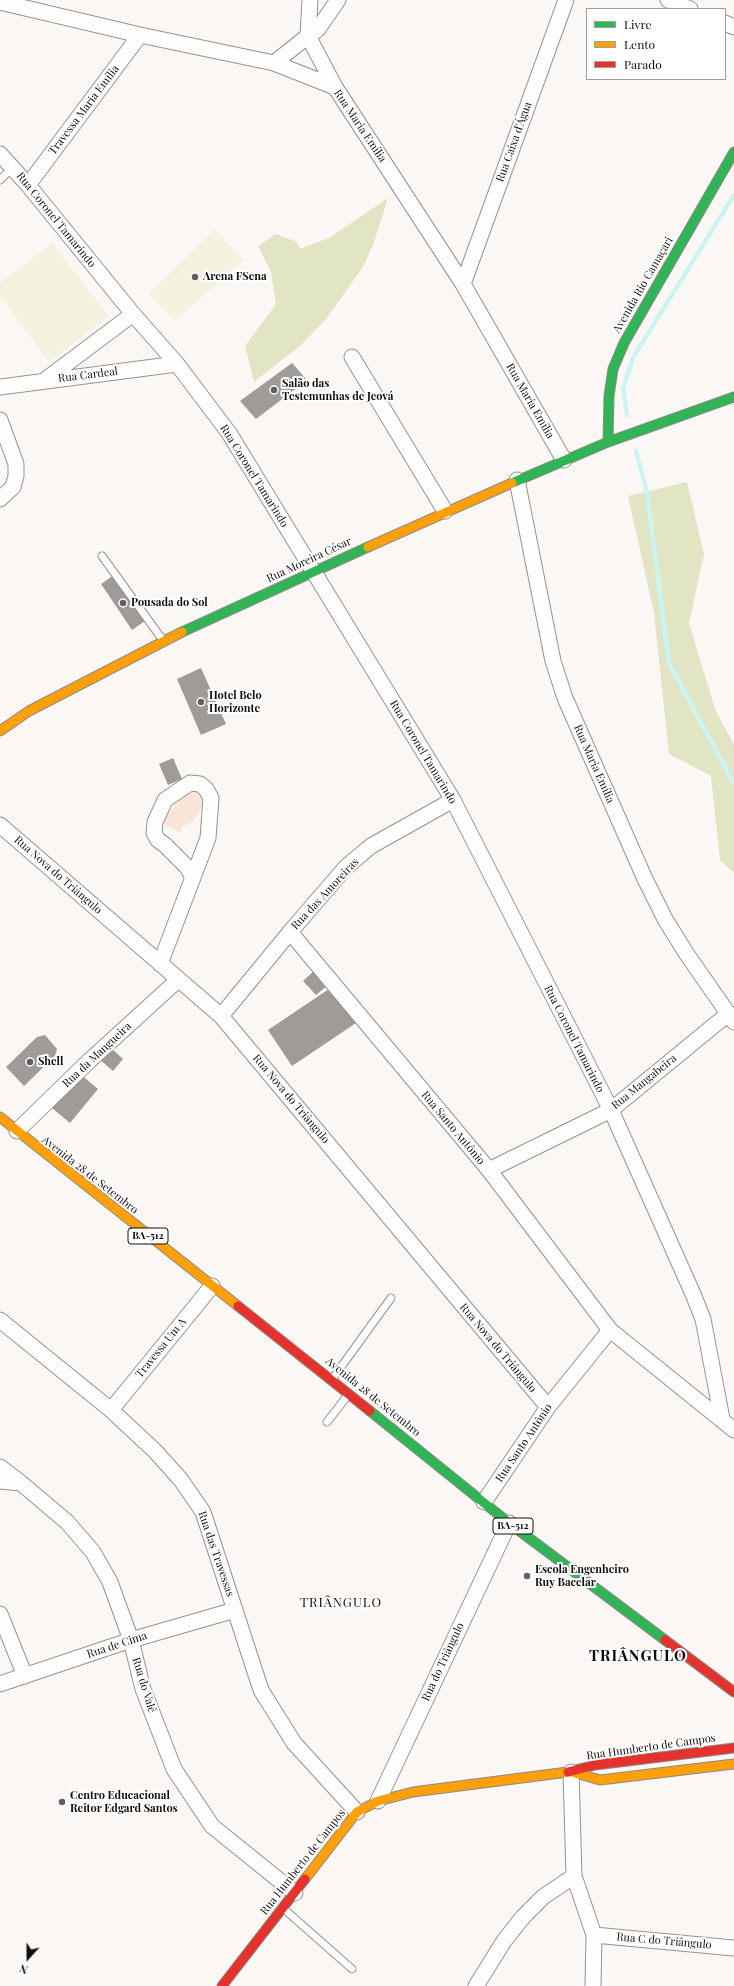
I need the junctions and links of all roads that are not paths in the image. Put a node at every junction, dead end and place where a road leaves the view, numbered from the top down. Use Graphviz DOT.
graph roads {
  1 [pos="310,0"];
  2 [pos="338,0"];
  3 [pos="566,0"];
  4 [pos="668,0"];
  5 [pos="0,2"];
  6 [pos="688,8"];
  7 [pos="140,36"];
  8 [pos="308,36"];
  9 [pos="274,63"];
  10 [pos="335,87"];
  11 [pos="734,152"];
  12 [pos="0,154"];
  13 [pos="12,168"];
  14 [pos="0,180"];
  15 [pos="28,185"];
  16 [pos="463,284"];
  17 [pos="132,314"];
  18 [pos="352,357"];
  19 [pos="176,364"];
  20 [pos="44,381"];
  21 [pos="0,387"];
  22 [pos="734,397"];
  23 [pos="0,420"];
  24 [pos="608,442"];
  25 [pos="564,460"];
  26 [pos="517,480"];
  27 [pos="0,499"];
  28 [pos="445,511"];
  29 [pos="102,556"];
  30 [pos="312,572"];
  31 [pos="163,641"];
  32 [pos="0,731"];
  33 [pos="452,800"];
  34 [pos="0,825"];
  35 [pos="193,878"];
  36 [pos="290,932"];
  37 [pos="160,964"];
  38 [pos="178,980"];
  39 [pos="221,1016"];
  40 [pos="731,1018"];
  41 [pos="611,1110"];
  42 [pos="0,1117"];
  43 [pos="18,1131"];
  44 [pos="489,1170"];
  45 [pos="212,1286"];
  46 [pos="391,1298"];
  47 [pos="0,1320"];
  48 [pos="610,1330"];
  49 [pos="331,1379"];
  50 [pos="349,1393"];
  51 [pos="548,1407"];
  52 [pos="111,1410"];
  53 [pos="722,1419"];
  54 [pos="327,1422"];
  55 [pos="734,1430"];
  56 [pos="0,1467"];
  57 [pos="0,1481"];
  58 [pos="20,1483"];
  59 [pos="484,1502"];
  60 [pos="509,1523"];
  61 [pos="235,1610"];
  62 [pos="0,1614"];
  63 [pos="131,1640"];
  64 [pos="26,1676"];
  65 [pos="0,1684"];
  66 [pos="734,1692"];
  67 [pos="734,1748"];
  68 [pos="734,1764"];
  69 [pos="571,1772"];
  70 [pos="378,1801"];
  71 [pos="357,1812"];
  72 [pos="574,1876"];
  73 [pos="295,1893"];
  74 [pos="283,1908"];
  75 [pos="594,1935"];
  76 [pos="734,1948"];
  77 [pos="352,1969"];
  78 [pos="222,1986"];
  79 [pos="476,1986"];
  80 [pos="593,1986"];
  1 -- 8 [label="street"];
  2 -- 8 [label="street"];
  3 -- 16 [label="street, Rua Caixa d'Água"];
  4 -- 6 [label="street"];
  5 -- 7 [label="street, Rua Maria Emília"];
  7 -- 9 [label="street, Rua Maria Emília"];
  7 -- 15 [label="street, Travessa Maria Emília"];
  8 -- 9 [label="street"];
  8 -- 10 [label="street"];
  9 -- 10 [label="street, Rua Maria Emília"];
  10 -- 16 [label="street, Rua Maria Emília"];
  11 -- 24 [label="street, Avenida Rio Camaçari"];
  12 -- 13 [label="street, Rua Coronel Tamarindo"];
  13 -- 14 [label="lane"];
  13 -- 15 [label="street, Rua Coronel Tamarindo"];
  15 -- 17 [label="street, Rua Coronel Tamarindo"];
  16 -- 25 [label="street, Rua Maria Emília"];
  17 -- 19 [label="street, Rua Coronel Tamarindo"];
  17 -- 20 [label="street"];
  18 -- 28 [label="street"];
  19 -- 20 [label="street, Rua Cardeal"];
  19 -- 30 [label="street, Rua Coronel Tamarindo"];
  20 -- 21 [label="street, Rua Cardeal"];
  22 -- 24 [label="street, Rua Moreira César"];
  23 -- 27 [label="street"];
  24 -- 25 [label="street, Rua Moreira César"];
  25 -- 26 [label="street, Rua Moreira César"];
  26 -- 28 [label="street, Rua Moreira César"];
  26 -- 40 [label="street, Rua Maria Emília"];
  28 -- 30 [label="street, Rua Moreira César"];
  29 -- 31 [label="lane"];
  30 -- 31 [label="street, Rua Moreira César"];
  30 -- 33 [label="street, Rua Coronel Tamarindo"];
  31 -- 32 [label="street, Rua Moreira César"];
  33 -- 36 [label="street, Rua das Amoreiras"];
  33 -- 41 [label="street, Rua Coronel Tamarindo"];
  34 -- 37 [label="street, Rua Nova do Triângulo"];
  35 -- 35 [label="street"];
  35 -- 37 [label="street"];
  36 -- 39 [label="street, Rua das Amoreiras"];
  36 -- 44 [label="street, Rua Santo Antônio"];
  37 -- 38 [label="street, Rua Nova do Triângulo"];
  38 -- 39 [label="street, Rua Nova do Triângulo"];
  38 -- 43 [label="street, Rua da Mangueira"];
  39 -- 51 [label="street, Rua Nova do Triângulo"];
  40 -- 41 [label="street, Rua Mangabeira"];
  41 -- 44 [label="street, Rua Mangabeira"];
  41 -- 53 [label="street, Rua Coronel Tamarindo"];
  42 -- 43 [label="street, Avenida 28 de Setembro / BA-512"];
  43 -- 45 [label="street, Avenida 28 de Setembro / BA-512"];
  44 -- 48 [label="street, Rua Santo Antônio"];
  45 -- 49 [label="street, Avenida 28 de Setembro / BA-512"];
  45 -- 52 [label="street, Travessa Um A"];
  46 -- 49 [label="lane"];
  47 -- 52 [label="street, Rua das Travessas"];
  48 -- 51 [label="street, Rua Santo Antônio"];
  48 -- 53 [label="street, Rua Santo Antônio"];
  49 -- 50 [label="street, Avenida 28 de Setembro / BA-512"];
  50 -- 54 [label="lane"];
  50 -- 59 [label="street, Avenida 28 de Setembro / BA-512"];
  51 -- 59 [label="street, Rua Santo Antônio"];
  52 -- 61 [label="street, Rua das Travessas"];
  53 -- 55 [label="street, Rua Santo Antônio"];
  56 -- 58 [label="street, Rua do Valê"];
  57 -- 58 [label="street"];
  58 -- 63 [label="street, Rua do Valê"];
  59 -- 60 [label="street, Avenida 28 de Setembro / BA-512"];
  60 -- 66 [label="street, Avenida 28 de Setembro / BA-512"];
  60 -- 70 [label="street, Rua do Triângulo"];
  61 -- 63 [label="street, Rua de Cima"];
  61 -- 71 [label="street, Rua das Travessas"];
  62 -- 64 [label="street"];
  63 -- 64 [label="street, Rua de Cima"];
  63 -- 73 [label="street, Rua do Valê"];
  64 -- 65 [label="street, Rua de Cima"];
  67 -- 69 [label="street, Rua Humberto de Campos"];
  68 -- 69 [label="street, Rua Humberto de Campos"];
  69 -- 70 [label="street, Rua Humberto de Campos"];
  69 -- 72 [label="street"];
  70 -- 71 [label="street, Rua Humberto de Campos"];
  71 -- 73 [label="street, Rua Humberto de Campos"];
  72 -- 75 [label="street"];
  72 -- 79 [label="street"];
  73 -- 74 [label="street, Rua Humberto de Campos"];
  74 -- 77 [label="lane"];
  74 -- 78 [label="street, Rua Humberto de Campos"];
  75 -- 76 [label="street, Rua C do Triângulo"];
  75 -- 80 [label="street"];
}
